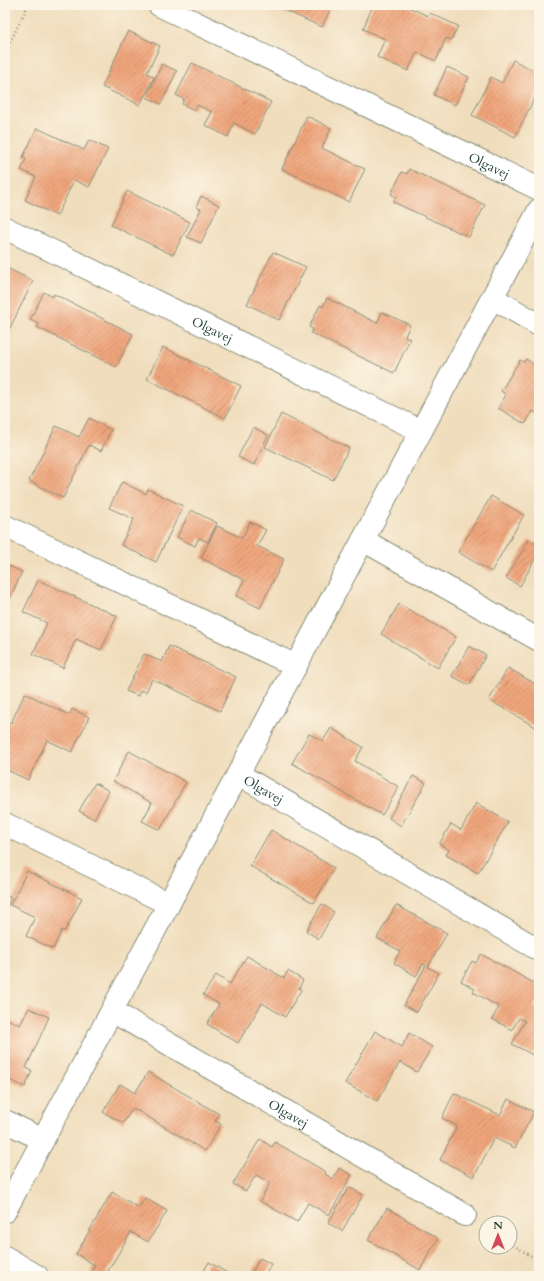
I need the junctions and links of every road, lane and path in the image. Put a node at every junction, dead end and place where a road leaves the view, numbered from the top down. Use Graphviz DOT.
graph roads {
  1 [pos="28,5"];
  2 [pos="159,5"];
  3 [pos="5,53"];
  4 [pos="539,189"];
  5 [pos="539,210"];
  6 [pos="5,228"];
  7 [pos="493,298"];
  8 [pos="539,325"];
  9 [pos="421,431"];
  10 [pos="5,526"];
  11 [pos="363,540"];
  12 [pos="539,640"];
  13 [pos="296,666"];
  14 [pos="238,774"];
  15 [pos="5,824"];
  16 [pos="169,904"];
  17 [pos="539,950"];
  18 [pos="112,1011"];
  19 [pos="5,1121"];
  20 [pos="43,1140"];
  21 [pos="5,1211"];
  22 [pos="465,1216"];
  23 [pos="518,1248"];
  24 [pos="5,1257"];
  25 [pos="539,1261"];
  26 [pos="37,1276"];
  1 -- 3 [label="path"];
  2 -- 4 [label="street, Olgavej"];
  5 -- 7 [label="street, Olgavej"];
  6 -- 9 [label="street, Olgavej"];
  7 -- 8 [label="street"];
  7 -- 9 [label="street, Olgavej"];
  9 -- 11 [label="street, Olgavej"];
  10 -- 13 [label="street"];
  11 -- 12 [label="street"];
  11 -- 13 [label="street, Olgavej"];
  13 -- 14 [label="street, Olgavej"];
  14 -- 16 [label="street, Olgavej"];
  14 -- 17 [label="street, Olgavej"];
  15 -- 16 [label="street"];
  16 -- 18 [label="street, Olgavej"];
  18 -- 20 [label="street, Olgavej"];
  18 -- 22 [label="street, Olgavej"];
  19 -- 20 [label="street"];
  20 -- 21 [label="street, Olgavej"];
  23 -- 25 [label="path"];
  24 -- 26 [label="street"];
}
